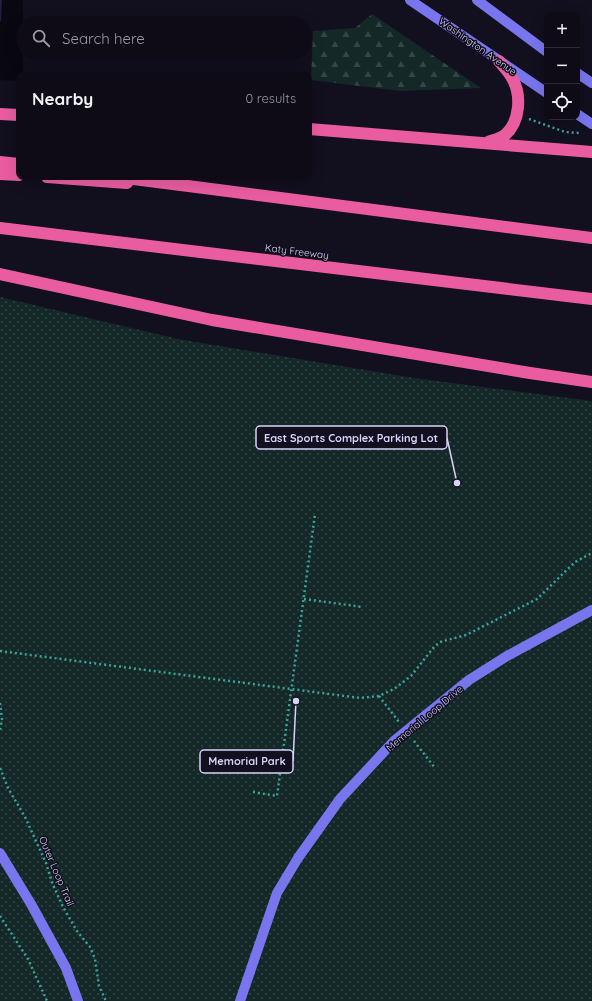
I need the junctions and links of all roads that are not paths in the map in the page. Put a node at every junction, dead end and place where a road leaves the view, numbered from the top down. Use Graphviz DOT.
graph roads {
  1 [pos="410,0"];
  2 [pos="477,0"];
  3 [pos="544,50"];
  4 [pos="499,61"];
  5 [pos="580,75"];
  6 [pos="592,83"];
  7 [pos="544,91"];
  8 [pos="0,114"];
  9 [pos="16,115"];
  10 [pos="580,116"];
  11 [pos="592,124"];
  12 [pos="312,129"];
  13 [pos="481,143"];
  14 [pos="592,152"];
  15 [pos="0,162"];
  16 [pos="16,164"];
  17 [pos="0,174"];
  18 [pos="16,175"];
  19 [pos="82,180"];
  20 [pos="142,180"];
  21 [pos="269,196"];
  22 [pos="0,228"];
  23 [pos="592,238"];
  24 [pos="0,274"];
  25 [pos="592,298"];
  26 [pos="592,382"];
  27 [pos="592,610"];
  28 [pos="0,853"];
  29 [pos="78,1001"];
  30 [pos="240,1001"];
  1 -- 4 [label="street, Washington Avenue"];
  2 -- 3 [label="street"];
  4 -- 7 [label="street, Washington Avenue"];
  4 -- 13 [label="highway"];
  5 -- 6 [label="street"];
  8 -- 9 [label="highway"];
  10 -- 11 [label="street"];
  12 -- 13 [label="highway"];
  13 -- 14 [label="highway"];
  15 -- 16 [label="highway"];
  17 -- 18 [label="highway"];
  19 -- 21 [label="highway"];
  20 -- 21 [label="highway"];
  21 -- 23 [label="highway"];
  22 -- 25 [label="highway, Katy Freeway"];
  24 -- 26 [label="highway"];
  27 -- 30 [label="street, Memorial Loop Drive"];
  28 -- 29 [label="street"];
}
